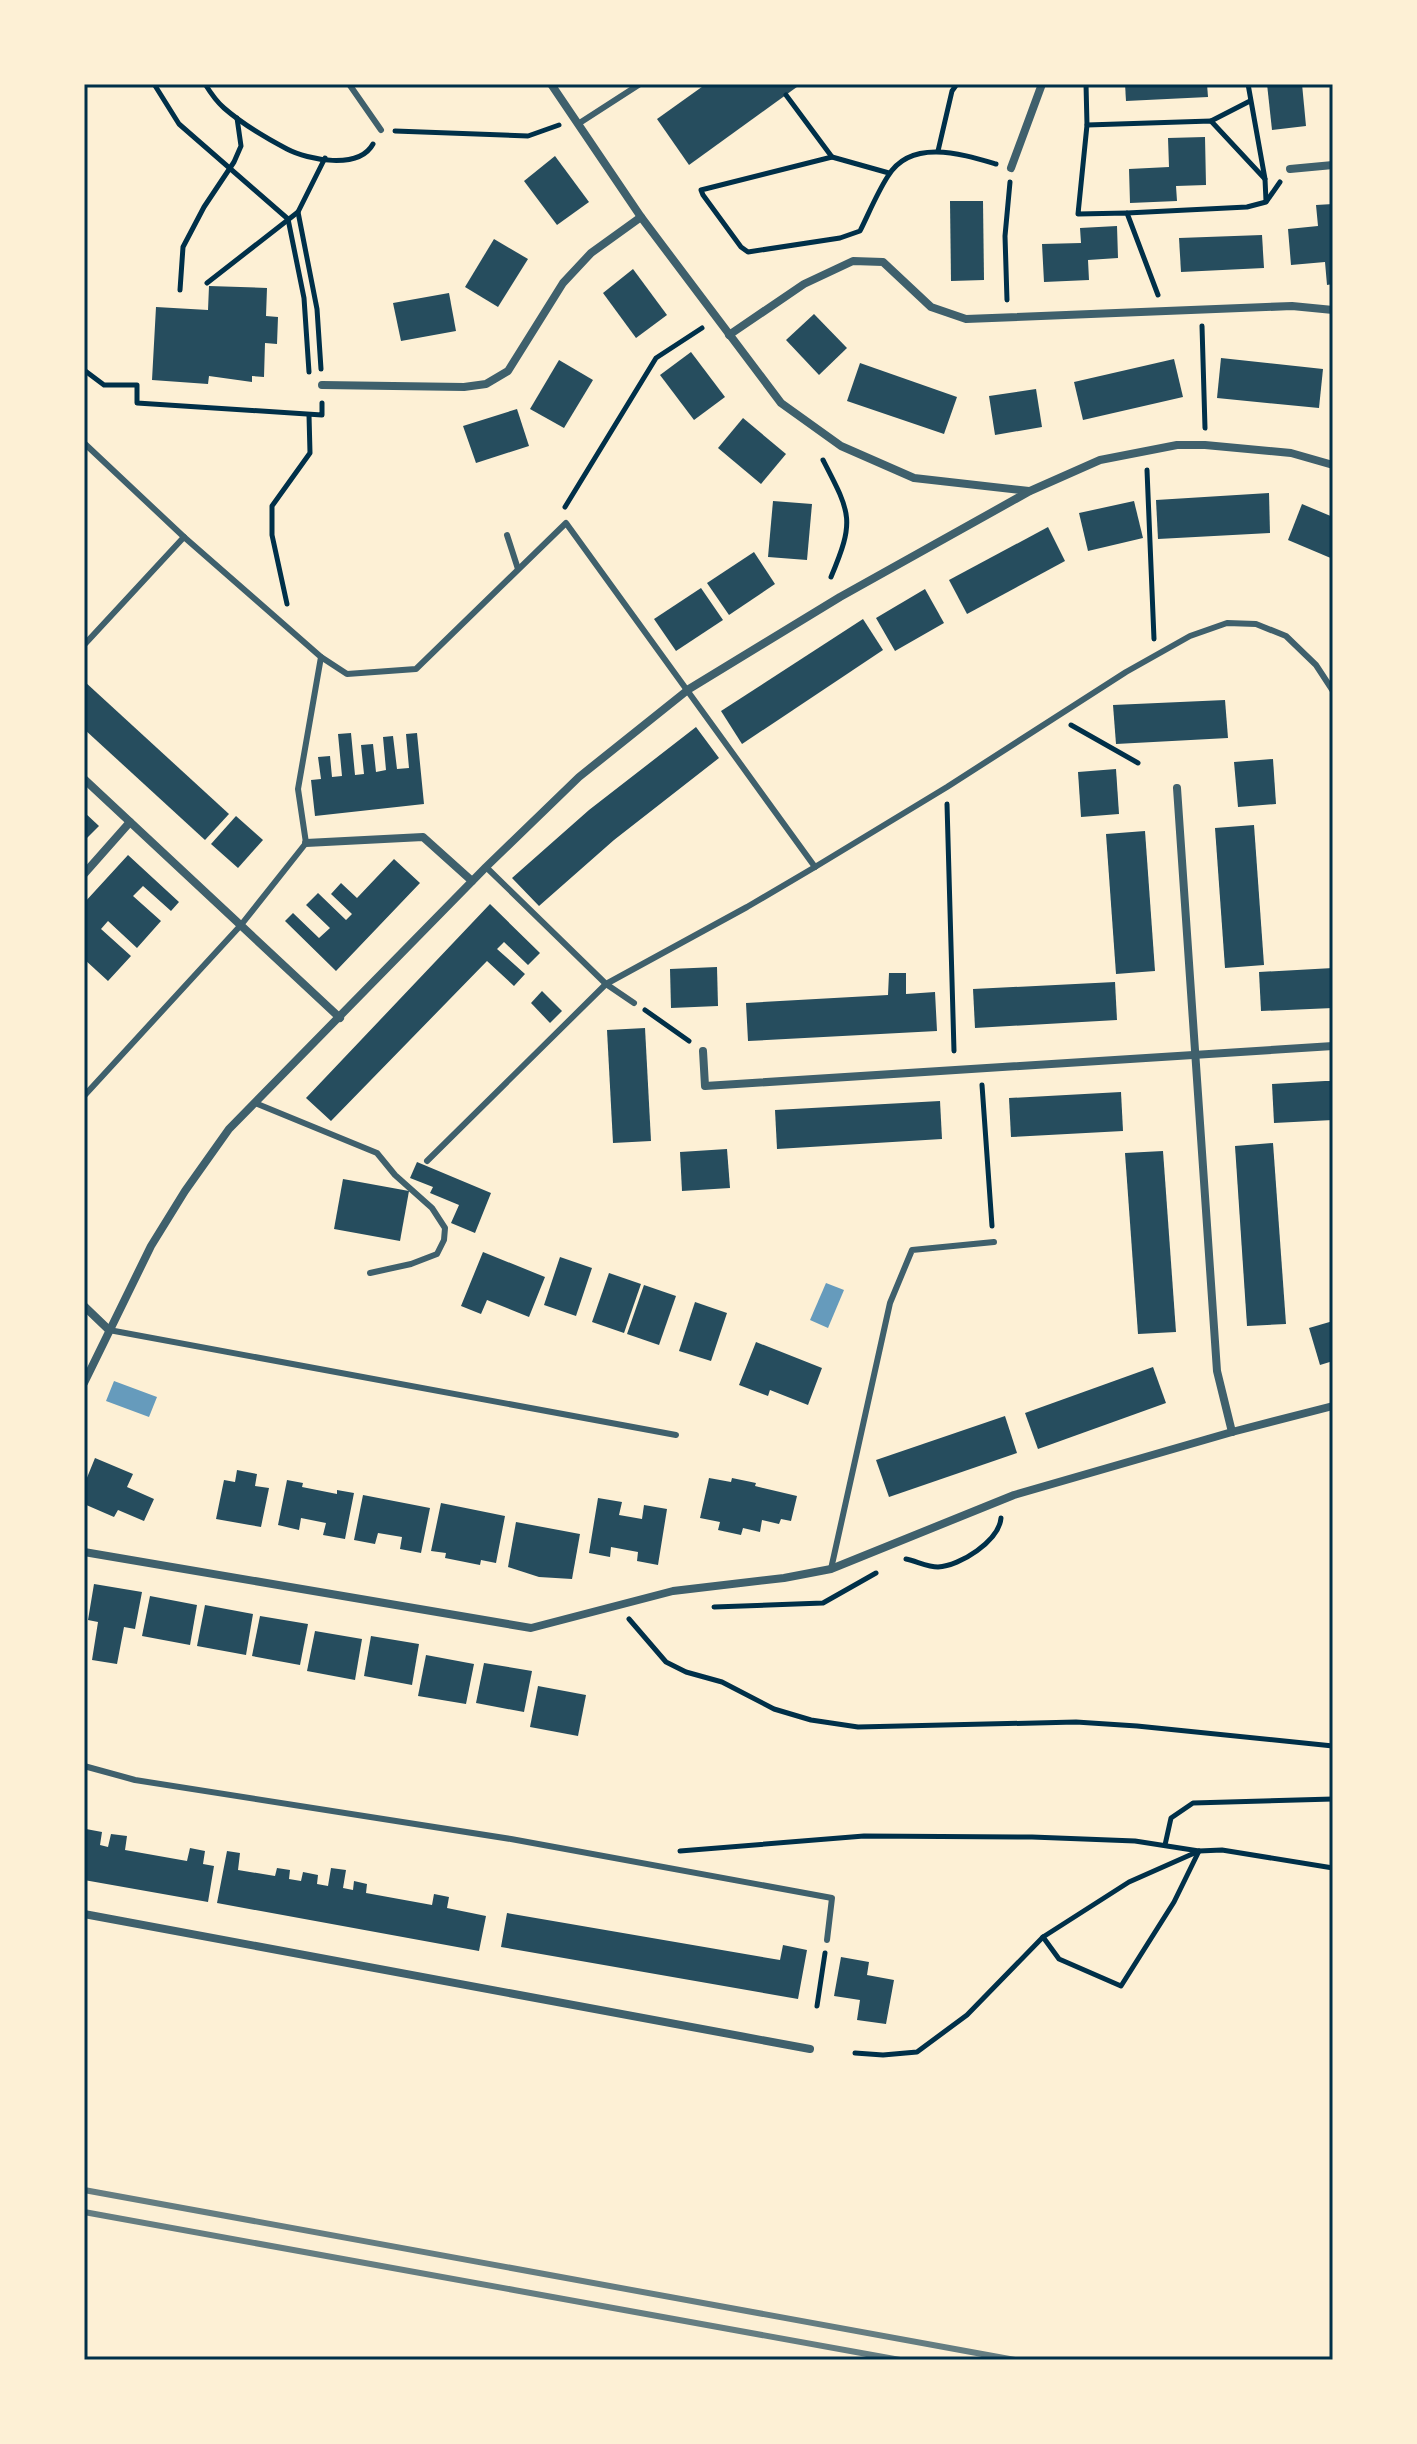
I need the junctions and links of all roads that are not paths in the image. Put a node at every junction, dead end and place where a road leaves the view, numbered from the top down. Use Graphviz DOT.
graph roads {
  1 [pos="349,84"];
  2 [pos="551,84"];
  3 [pos="640,84"];
  4 [pos="1042,84"];
  5 [pos="577,122"];
  6 [pos="381,130"];
  7 [pos="1333,165"];
  8 [pos="1011,168"];
  9 [pos="1290,169"];
  10 [pos="641,217"];
  11 [pos="1333,310"];
  12 [pos="729,335"];
  13 [pos="322,385"];
  14 [pos="84,443"];
  15 [pos="1333,465"];
  16 [pos="1030,491"];
  17 [pos="507,535"];
  18 [pos="184,537"];
  19 [pos="518,569"];
  20 [pos="84,645"];
  21 [pos="321,657"];
  22 [pos="689,689"];
  23 [pos="1333,691"];
  24 [pos="84,779"];
  25 [pos="1177,788"];
  26 [pos="130,822"];
  27 [pos="306,843"];
  28 [pos="486,867"];
  29 [pos="815,867"];
  30 [pos="84,874"];
  31 [pos="472,881"];
  32 [pos="241,925"];
  33 [pos="606,984"];
  34 [pos="634,1003"];
  35 [pos="340,1018"];
  36 [pos="1333,1046"];
  37 [pos="703,1051"];
  38 [pos="1195,1055"];
  39 [pos="84,1096"];
  40 [pos="255,1103"];
  41 [pos="427,1161"];
  42 [pos="994,1242"];
  43 [pos="370,1273"];
  44 [pos="84,1306"];
  45 [pos="109,1330"];
  46 [pos="84,1383"];
  47 [pos="1333,1406"];
  48 [pos="1232,1432"];
  49 [pos="676,1435"];
  50 [pos="84,1552"];
  51 [pos="831,1569"];
  52 [pos="84,1766"];
  53 [pos="84,1914"];
  54 [pos="827,1940"];
  55 [pos="810,2049"];
  1 -- 6 [label="lane"];
  2 -- 5 [label="street"];
  3 -- 5 [label="lane"];
  4 -- 8 [label="street"];
  5 -- 10 [label="street"];
  7 -- 9 [label="street"];
  10 -- 12 [label="street"];
  10 -- 13 [label="street"];
  11 -- 12 [label="street"];
  12 -- 16 [label="street"];
  14 -- 18 [label="lane"];
  15 -- 16 [label="street"];
  16 -- 22 [label="street"];
  17 -- 19 [label="lane"];
  18 -- 20 [label="lane"];
  18 -- 21 [label="lane"];
  19 -- 21 [label="lane"];
  19 -- 22 [label="lane"];
  21 -- 27 [label="lane"];
  22 -- 28 [label="street"];
  22 -- 29 [label="lane"];
  23 -- 29 [label="lane"];
  24 -- 26 [label="street"];
  25 -- 38 [label="street"];
  26 -- 30 [label="street"];
  26 -- 32 [label="street"];
  27 -- 31 [label="street"];
  27 -- 32 [label="lane"];
  28 -- 31 [label="street"];
  28 -- 33 [label="lane"];
  29 -- 33 [label="lane"];
  31 -- 35 [label="street"];
  32 -- 35 [label="street"];
  32 -- 39 [label="lane"];
  33 -- 34 [label="lane"];
  33 -- 41 [label="lane"];
  35 -- 40 [label="street"];
  36 -- 38 [label="street"];
  37 -- 38 [label="street"];
  38 -- 48 [label="street"];
  40 -- 43 [label="lane"];
  40 -- 45 [label="street"];
  42 -- 51 [label="lane"];
  44 -- 45 [label="street"];
  45 -- 46 [label="street"];
  45 -- 49 [label="lane"];
  47 -- 48 [label="street"];
  48 -- 51 [label="street"];
  50 -- 51 [label="street"];
  52 -- 54 [label="lane"];
  53 -- 55 [label="street"];
}
